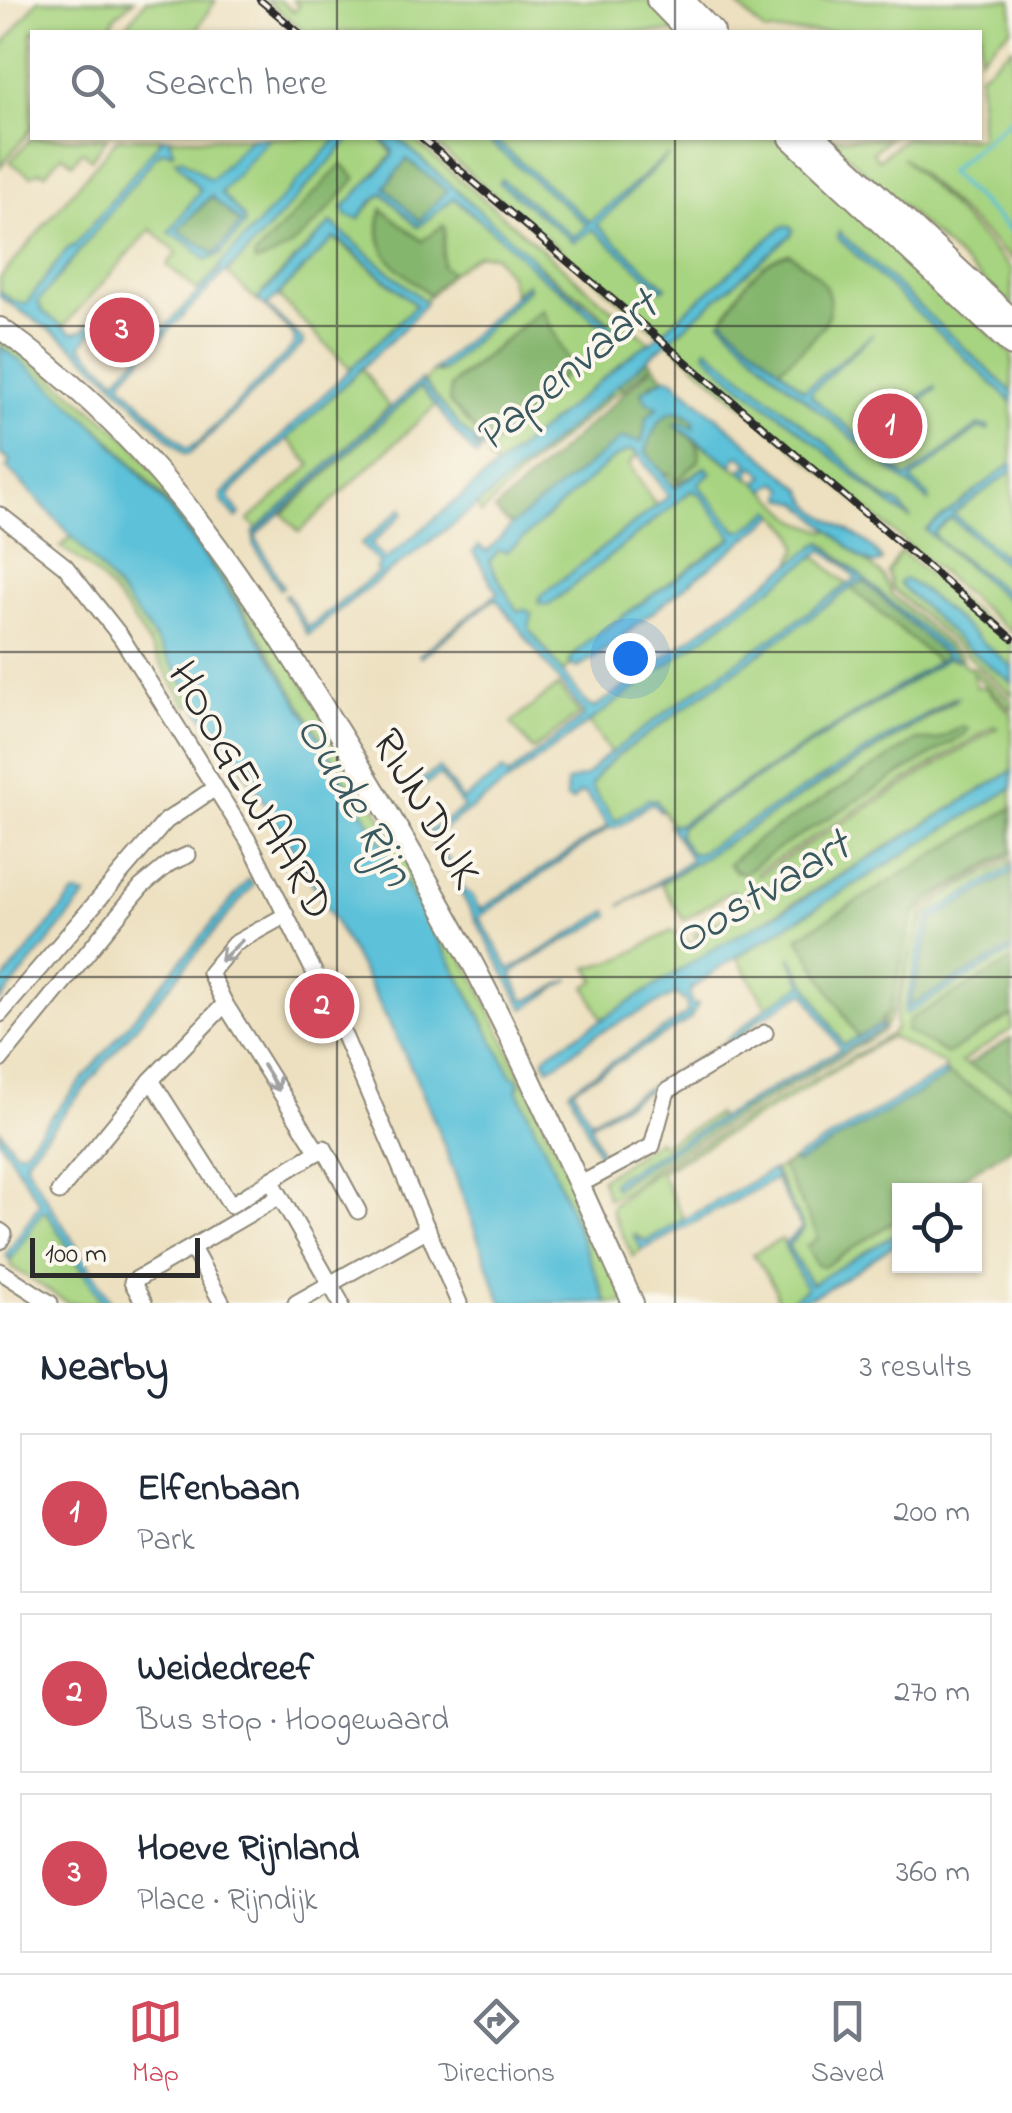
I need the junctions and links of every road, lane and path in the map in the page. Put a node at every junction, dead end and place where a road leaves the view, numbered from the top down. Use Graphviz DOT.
graph roads {
  1 [pos="658,0"];
  2 [pos="682,0"];
  3 [pos="687,30"];
  4 [pos="711,30"];
  5 [pos="793,140"];
  6 [pos="818,140"];
  7 [pos="1012,320"];
  8 [pos="0,328"];
  9 [pos="1012,345"];
  10 [pos="0,515"];
  11 [pos="214,788"];
  12 [pos="188,856"];
  13 [pos="88,908"];
  14 [pos="286,915"];
  15 [pos="109,927"];
  16 [pos="225,1004"];
  17 [pos="0,1014"];
  18 [pos="766,1033"];
  19 [pos="0,1060"];
  20 [pos="151,1080"];
  21 [pos="318,1152"];
  22 [pos="272,1180"];
  23 [pos="579,1184"];
  24 [pos="59,1192"];
  25 [pos="280,1196"];
  26 [pos="358,1212"];
  27 [pos="428,1229"];
  28 [pos="0,1230"];
  29 [pos="0,1240"];
  30 [pos="192,1248"];
  31 [pos="0,1271"];
  32 [pos="331,1284"];
  33 [pos="50,1303"];
  34 [pos="144,1303"];
  35 [pos="222,1303"];
  36 [pos="296,1303"];
  37 [pos="341,1303"];
  38 [pos="458,1303"];
  39 [pos="633,1303"];
  1 -- 3 [label="highway"];
  2 -- 4 [label="highway"];
  5 -- 9 [label="highway"];
  6 -- 7 [label="highway"];
  8 -- 23 [label="main road, RIJNDIJK"];
  10 -- 11 [label="street, HOOGEWAARD"];
  11 -- 13 [label="street"];
  11 -- 14 [label="street, HOOGEWAARD"];
  12 -- 15 [label="street"];
  13 -- 15 [label="street"];
  13 -- 17 [label="street"];
  14 -- 16 [label="street, one-way"];
  14 -- 27 [label="street, HOOGEWAARD"];
  15 -- 19 [label="street"];
  16 -- 20 [label="street"];
  16 -- 21 [label="street, one-way"];
  18 -- 23 [label="street"];
  20 -- 22 [label="street"];
  20 -- 24 [label="street"];
  21 -- 22 [label="street"];
  21 -- 26 [label="street"];
  22 -- 25 [label="street"];
  23 -- 39 [label="main road, RIJNDIJK"];
  25 -- 30 [label="street"];
  25 -- 32 [label="street"];
  27 -- 32 [label="street"];
  27 -- 38 [label="street, HOOGEWAARD"];
  28 -- 29 [label="street"];
  30 -- 34 [label="street"];
  30 -- 35 [label="street"];
  31 -- 33 [label="street"];
  32 -- 36 [label="street"];
  32 -- 37 [label="street"];
}
